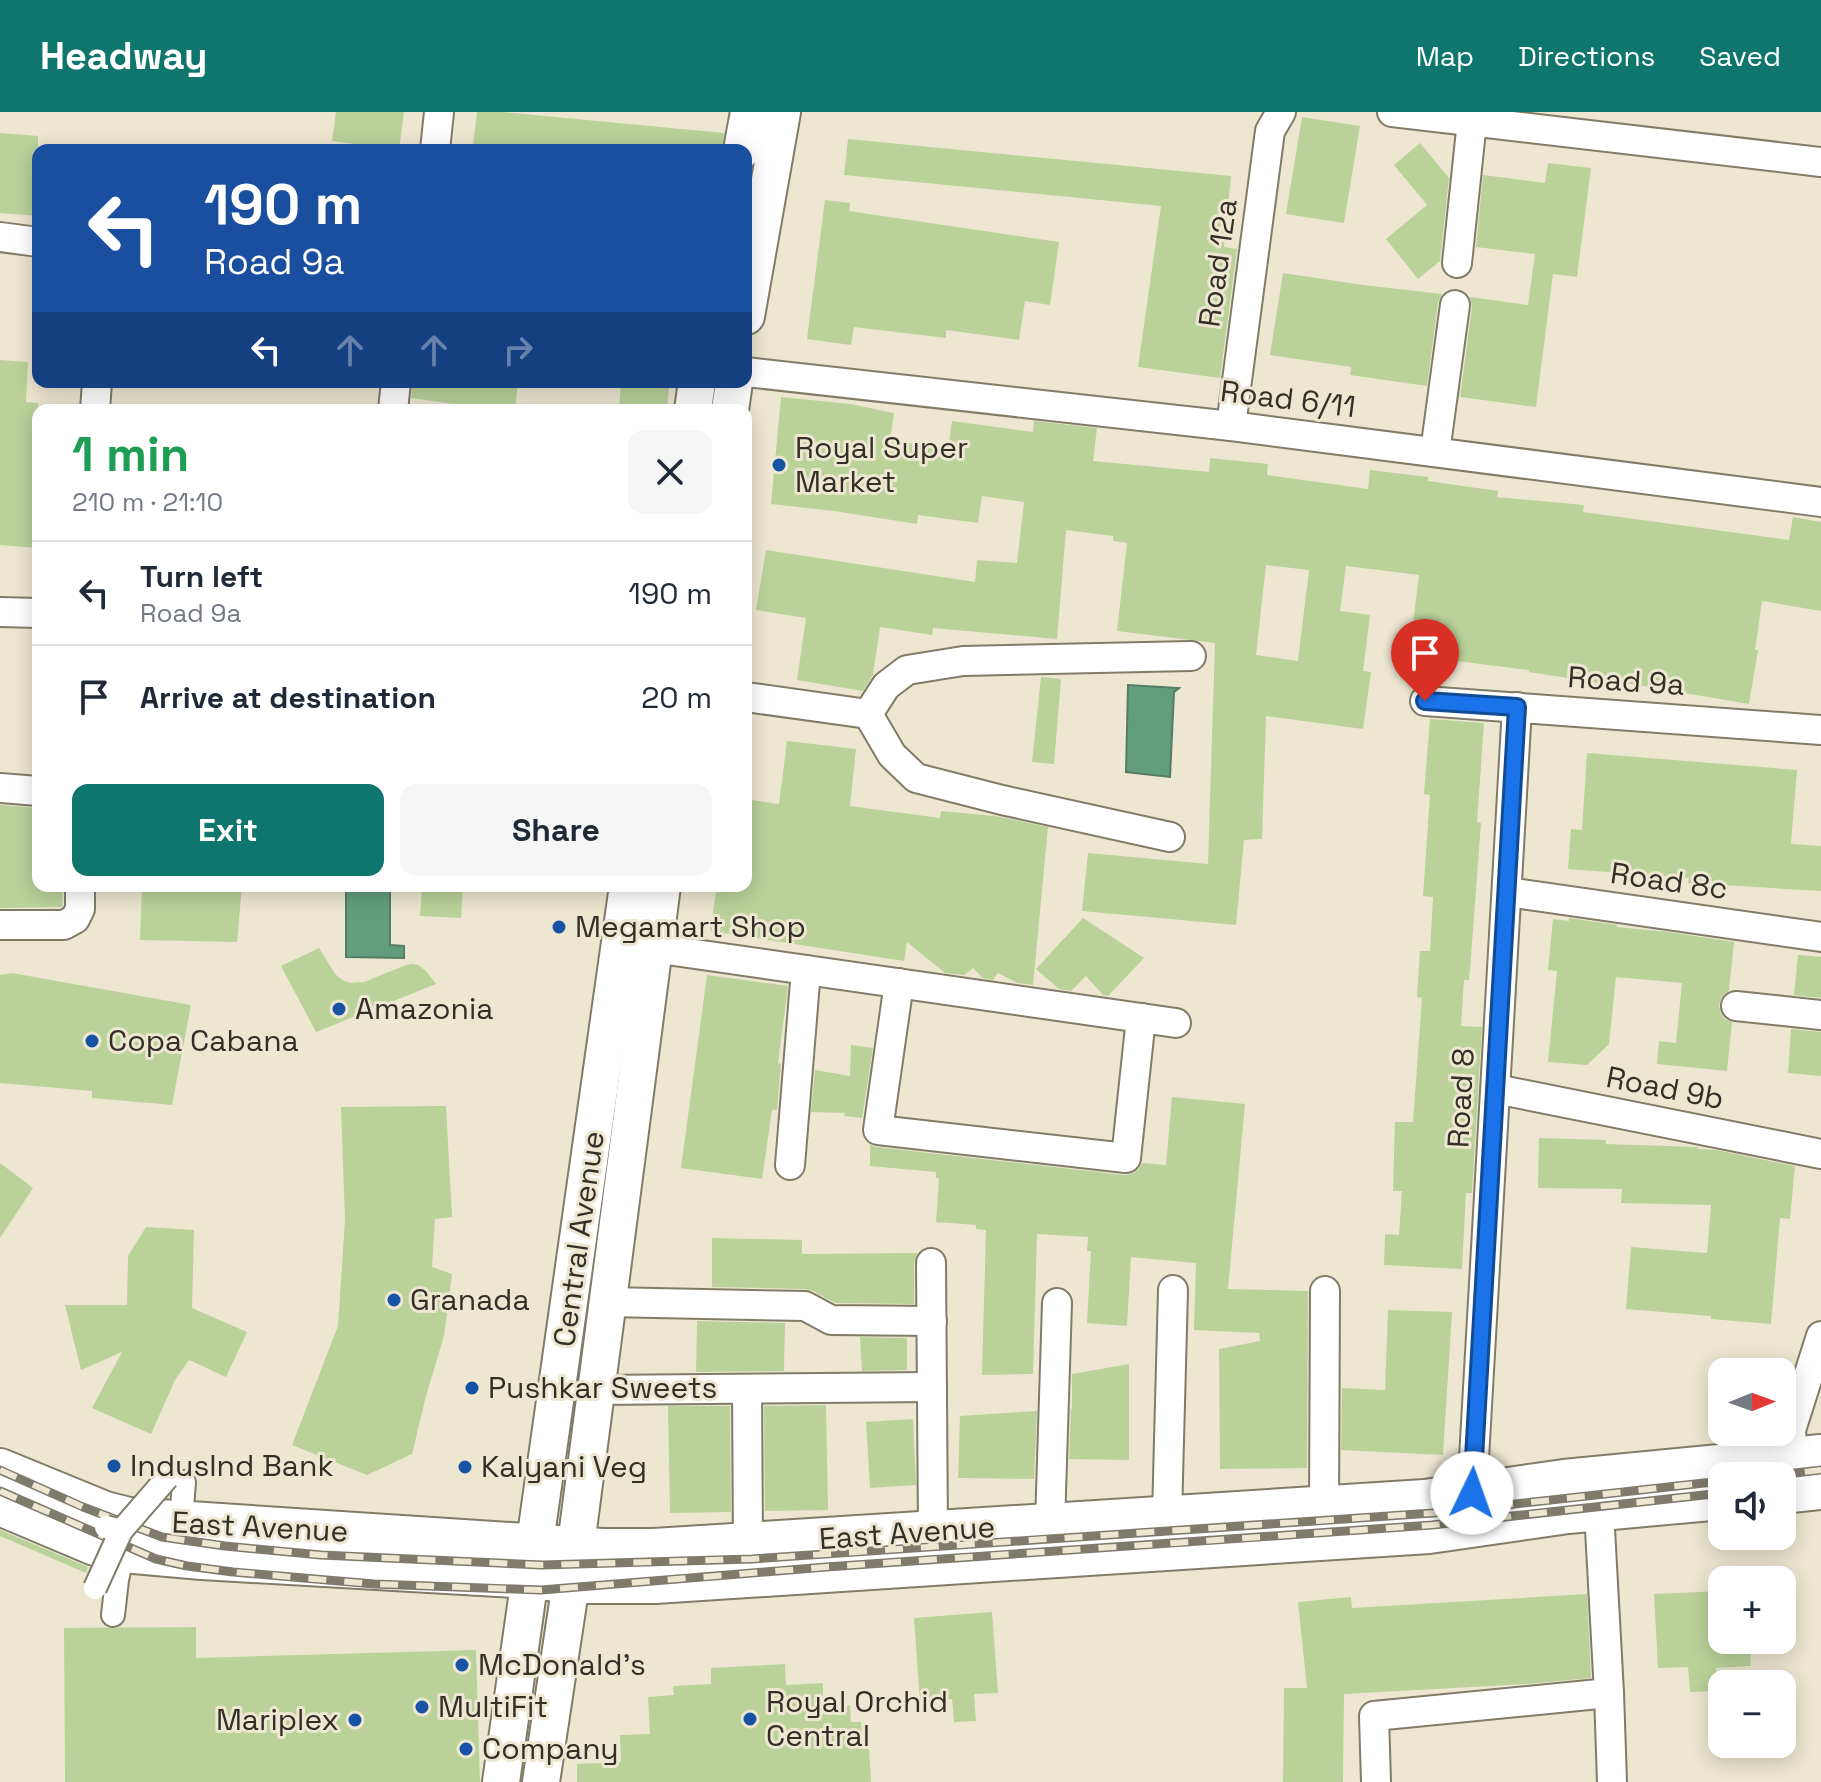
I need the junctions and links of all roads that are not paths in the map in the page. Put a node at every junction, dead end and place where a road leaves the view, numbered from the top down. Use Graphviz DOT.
graph roads {
  1 [pos="439,112"];
  2 [pos="749,112"];
  3 [pos="782,112"];
  4 [pos="1281,112"];
  5 [pos="1392,112"];
  6 [pos="1472,121"];
  7 [pos="436,144"];
  8 [pos="743,144"];
  9 [pos="1821,162"];
  10 [pos="0,237"];
  11 [pos="32,241"];
  12 [pos="1457,263"];
  13 [pos="752,282"];
  14 [pos="1455,305"];
  15 [pos="752,373"];
  16 [pos="1231,426"];
  17 [pos="1435,452"];
  18 [pos="1821,502"];
  19 [pos="0,612"];
  20 [pos="32,613"];
  21 [pos="1191,656"];
  22 [pos="752,698"];
  23 [pos="1425,701"];
  24 [pos="1517,707"];
  25 [pos="868,714"];
  26 [pos="1821,730"];
  27 [pos="0,788"];
  28 [pos="32,791"];
  29 [pos="1170,837"];
  30 [pos="80,892"];
  31 [pos="627,892"];
  32 [pos="661,892"];
  33 [pos="1507,892"];
  34 [pos="0,925"];
  35 [pos="1821,937"];
  36 [pos="653,948"];
  37 [pos="806,970"];
  38 [pos="899,983"];
  39 [pos="1736,1006"];
  40 [pos="1821,1015"];
  41 [pos="1141,1018"];
  42 [pos="1176,1023"];
  43 [pos="1496,1089"];
  44 [pos="1821,1154"];
  45 [pos="790,1165"];
  46 [pos="931,1263"];
  47 [pos="1173,1290"];
  48 [pos="1325,1291"];
  49 [pos="607,1302"];
  50 [pos="1057,1303"];
  51 [pos="932,1321"];
  52 [pos="1821,1336"];
  53 [pos="932,1387"];
  54 [pos="747,1389"];
  55 [pos="595,1390"];
  56 [pos="0,1469"];
  57 [pos="164,1469"];
  58 [pos="1802,1477"];
  59 [pos="184,1482"];
  60 [pos="1472,1493"];
  61 [pos="1708,1500"];
  62 [pos="0,1505"];
  63 [pos="1324,1506"];
  64 [pos="1599,1511"];
  65 [pos="1167,1516"];
  66 [pos="181,1522"];
  67 [pos="1050,1524"];
  68 [pos="933,1532"];
  69 [pos="117,1536"];
  70 [pos="748,1543"];
  71 [pos="553,1563"];
  72 [pos="112,1599"];
  73 [pos="1609,1693"];
  74 [pos="501,1782"];
  75 [pos="541,1782"];
  76 [pos="1376,1782"];
  77 [pos="1612,1782"];
  1 -- 7 [label="street"];
  2 -- 8 [label="street"];
  3 -- 13 [label="street"];
  4 -- 16 [label="street, Road 12a"];
  5 -- 6 [label="street"];
  6 -- 9 [label="street"];
  6 -- 12 [label="street"];
  10 -- 11 [label="street"];
  14 -- 17 [label="street"];
  15 -- 16 [label="street, Road 6/11"];
  16 -- 17 [label="street, Road 6/11"];
  17 -- 18 [label="street, Road 6/11"];
  19 -- 20 [label="street"];
  21 -- 25 [label="street"];
  22 -- 25 [label="street"];
  23 -- 24 [label="street, Road 9a"];
  24 -- 26 [label="street, Road 9a"];
  24 -- 33 [label="street, Road 8"];
  25 -- 29 [label="street"];
  27 -- 28 [label="street"];
  30 -- 34 [label="street"];
  31 -- 71 [label="street, Central Avenue"];
  32 -- 36 [label="street, Central Avenue"];
  33 -- 35 [label="street, Road 8c"];
  33 -- 43 [label="street, Road 8"];
  36 -- 37 [label="street"];
  36 -- 49 [label="street, Central Avenue"];
  37 -- 38 [label="street"];
  37 -- 45 [label="street"];
  38 -- 41 [label="street"];
  38 -- 41 [label="street"];
  39 -- 40 [label="street"];
  41 -- 42 [label="street"];
  43 -- 44 [label="street, Road 9b"];
  43 -- 60 [label="street, Road 8"];
  46 -- 51 [label="street"];
  47 -- 65 [label="street"];
  48 -- 63 [label="street"];
  49 -- 51 [label="street"];
  49 -- 55 [label="street, Central Avenue"];
  50 -- 67 [label="street"];
  51 -- 53 [label="street"];
  52 -- 58 [label="street"];
  53 -- 54 [label="street"];
  53 -- 68 [label="street"];
  54 -- 55 [label="street"];
  54 -- 70 [label="street"];
  55 -- 71 [label="street, Central Avenue"];
  56 -- 66 [label="main road, East Avenue"];
  57 -- 69 [label="street, bridge"];
  58 -- 60 [label="main road, East Avenue"];
  59 -- 66 [label="street"];
  60 -- 63 [label="main road, East Avenue"];
  61 -- 64 [label="main road, East Avenue"];
  62 -- 69 [label="main road, East Avenue"];
  63 -- 65 [label="main road, East Avenue"];
  64 -- 71 [label="main road, East Avenue"];
  64 -- 73 [label="street"];
  65 -- 67 [label="main road, East Avenue"];
  66 -- 71 [label="main road, East Avenue"];
  67 -- 68 [label="main road, East Avenue"];
  68 -- 70 [label="main road, East Avenue"];
  69 -- 71 [label="main road, East Avenue"];
  69 -- 72 [label="street, bridge"];
  70 -- 71 [label="main road, East Avenue"];
  71 -- 74 [label="street, Central Avenue"];
  71 -- 75 [label="street, Central Avenue"];
  73 -- 76 [label="street"];
  73 -- 77 [label="street"];
}
